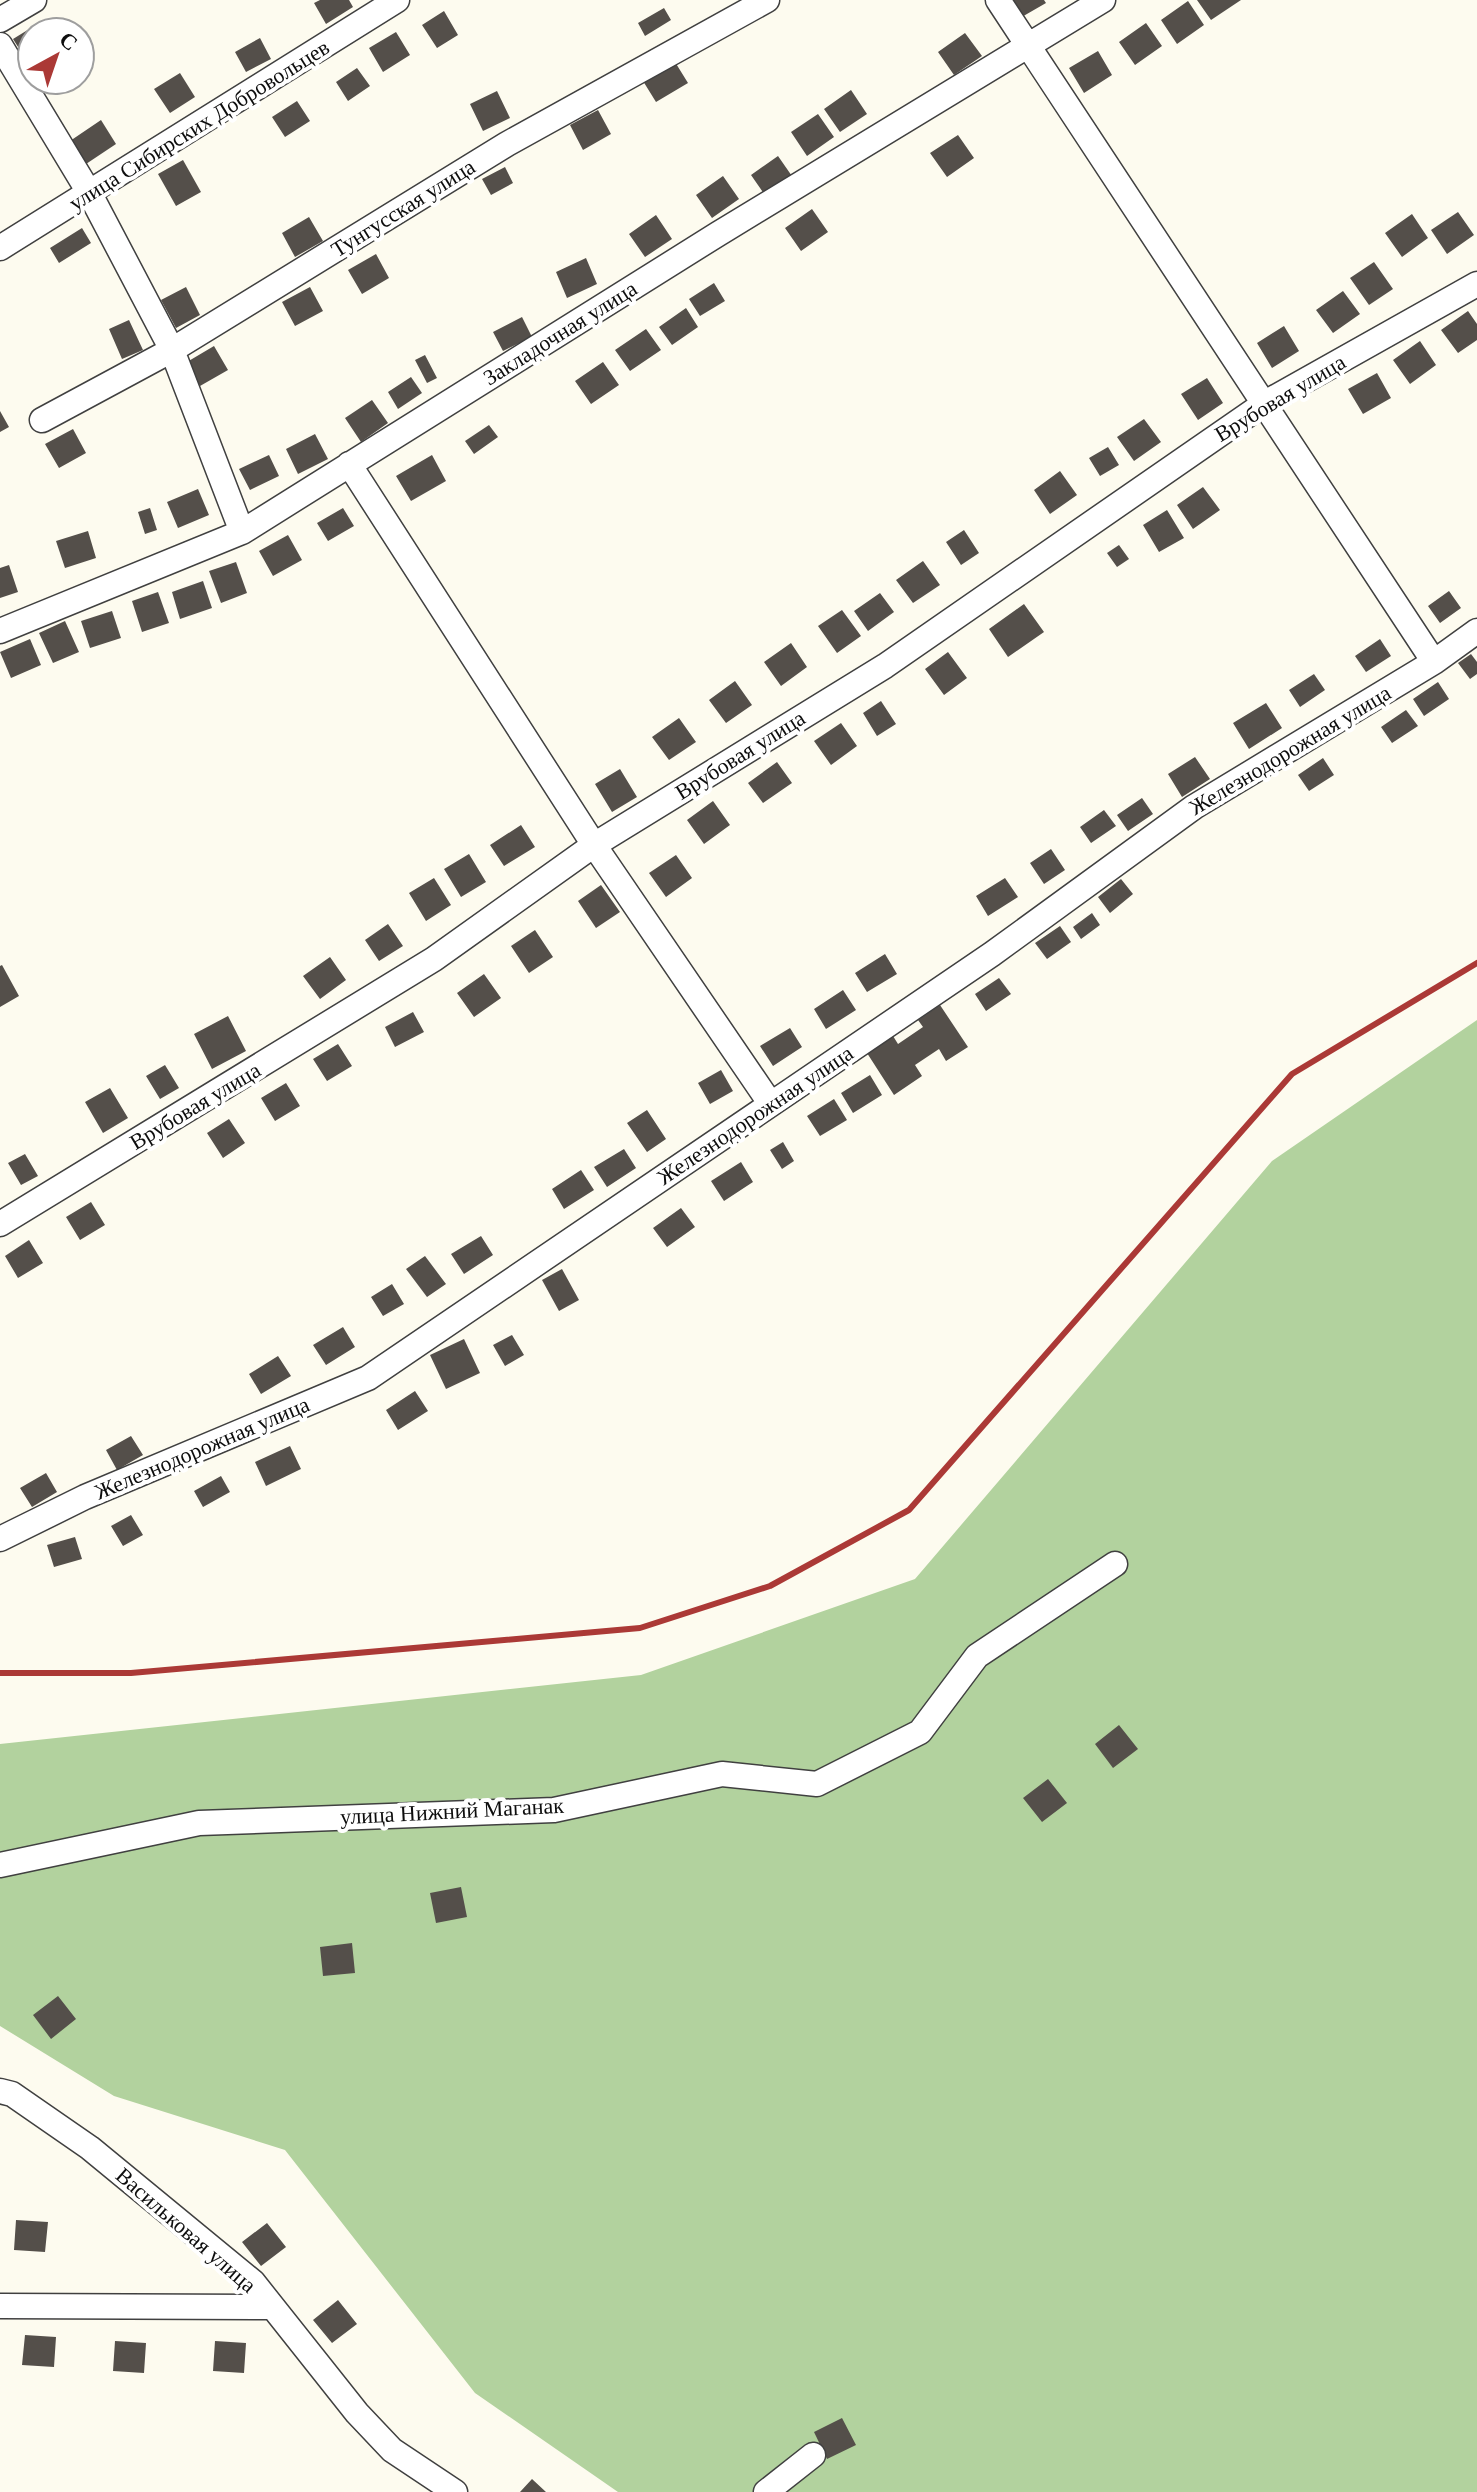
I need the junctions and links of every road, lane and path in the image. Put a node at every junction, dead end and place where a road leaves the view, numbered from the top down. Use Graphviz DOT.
graph roads {
  1 [pos="34,0"];
  2 [pos="397,0"];
  3 [pos="767,0"];
  4 [pos="998,0"];
  5 [pos="1103,0"];
  6 [pos="0,20"];
  7 [pos="0,45"];
  8 [pos="1027,45"];
  9 [pos="90,194"];
  10 [pos="0,248"];
  11 [pos="1477,284"];
  12 [pos="172,350"];
  13 [pos="1265,403"];
  14 [pos="42,420"];
  15 [pos="349,464"];
  16 [pos="242,532"];
  17 [pos="0,631"];
  18 [pos="1477,631"];
  19 [pos="1434,662"];
  20 [pos="594,845"];
  21 [pos="770,1103"];
  22 [pos="0,1224"];
  23 [pos="0,1539"];
  24 [pos="1115,1564"];
  25 [pos="0,1865"];
  26 [pos="0,2091"];
  27 [pos="0,2306"];
  28 [pos="270,2307"];
  29 [pos="813,2455"];
  30 [pos="455,2492"];
  31 [pos="766,2492"];
  1 -- 6 [label="street"];
  2 -- 9 [label="street, улица Сибирских Добровольцев"];
  3 -- 12 [label="street, Тунгусская улица"];
  4 -- 8 [label="street"];
  5 -- 8 [label="street, Закладочная улица"];
  7 -- 9 [label="street"];
  8 -- 13 [label="street"];
  8 -- 15 [label="street, Закладочная улица"];
  9 -- 10 [label="street, улица Сибирских Добровольцев"];
  9 -- 12 [label="street"];
  11 -- 13 [label="street, Врубовая улица"];
  12 -- 14 [label="street, Тунгусская улица"];
  12 -- 16 [label="street"];
  13 -- 19 [label="street"];
  13 -- 20 [label="street, Врубовая улица"];
  15 -- 16 [label="street, Закладочная улица"];
  15 -- 20 [label="street"];
  16 -- 17 [label="street, Закладочная улица"];
  18 -- 19 [label="street, Железнодорожная улица"];
  19 -- 21 [label="street, Железнодорожная улица"];
  20 -- 21 [label="street"];
  20 -- 22 [label="street, Врубовая улица"];
  21 -- 23 [label="street, Железнодорожная улица"];
  24 -- 25 [label="street, улица Нижний Маганак"];
  26 -- 28 [label="street, Васильковая улица"];
  27 -- 28 [label="street"];
  28 -- 30 [label="street, Васильковая улица"];
  29 -- 31 [label="street"];
}
